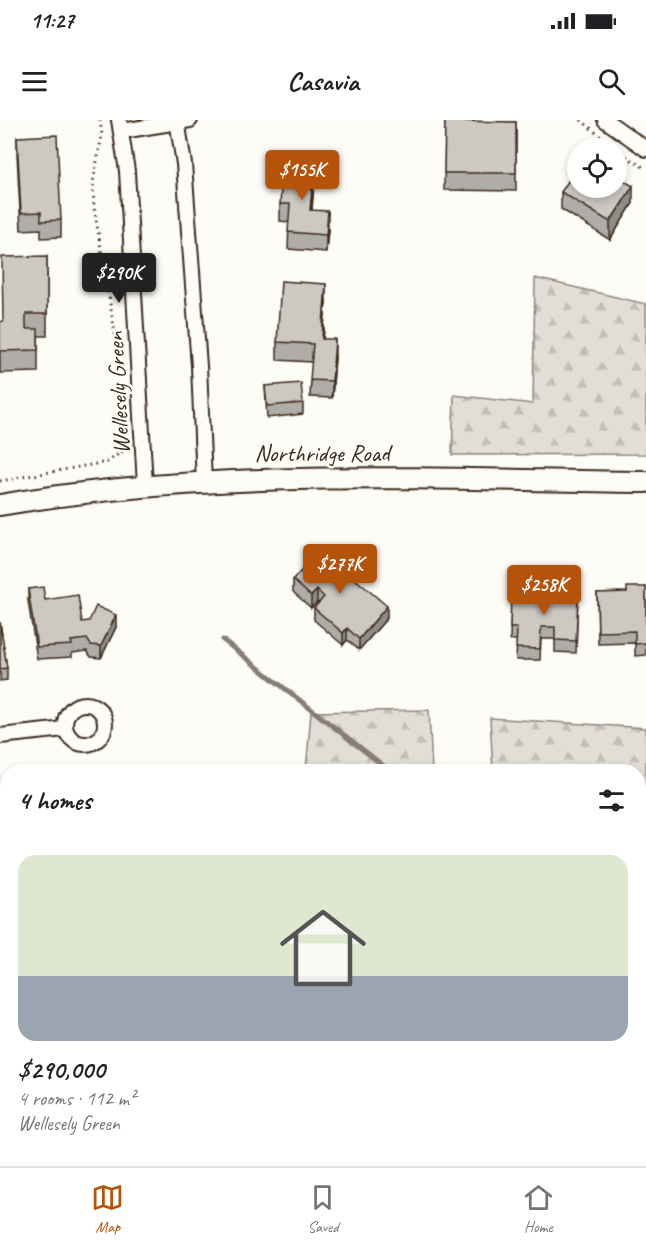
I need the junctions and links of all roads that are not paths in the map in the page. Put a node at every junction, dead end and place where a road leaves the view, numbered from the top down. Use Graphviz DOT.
graph roads {
  1 [pos="605,120"];
  2 [pos="182,121"];
  3 [pos="120,125"];
  4 [pos="646,148"];
  5 [pos="646,482"];
  6 [pos="204,483"];
  7 [pos="145,484"];
  8 [pos="0,505"];
  9 [pos="65,729"];
  10 [pos="0,736"];
  1 -- 4 [label="street"];
  2 -- 3 [label="street"];
  2 -- 6 [label="street"];
  3 -- 7 [label="street, Wellesely Green"];
  5 -- 6 [label="main road, Northridge Road"];
  6 -- 7 [label="main road, Northridge Road"];
  7 -- 8 [label="main road, Northridge Road"];
  9 -- 10 [label="street"];
}
